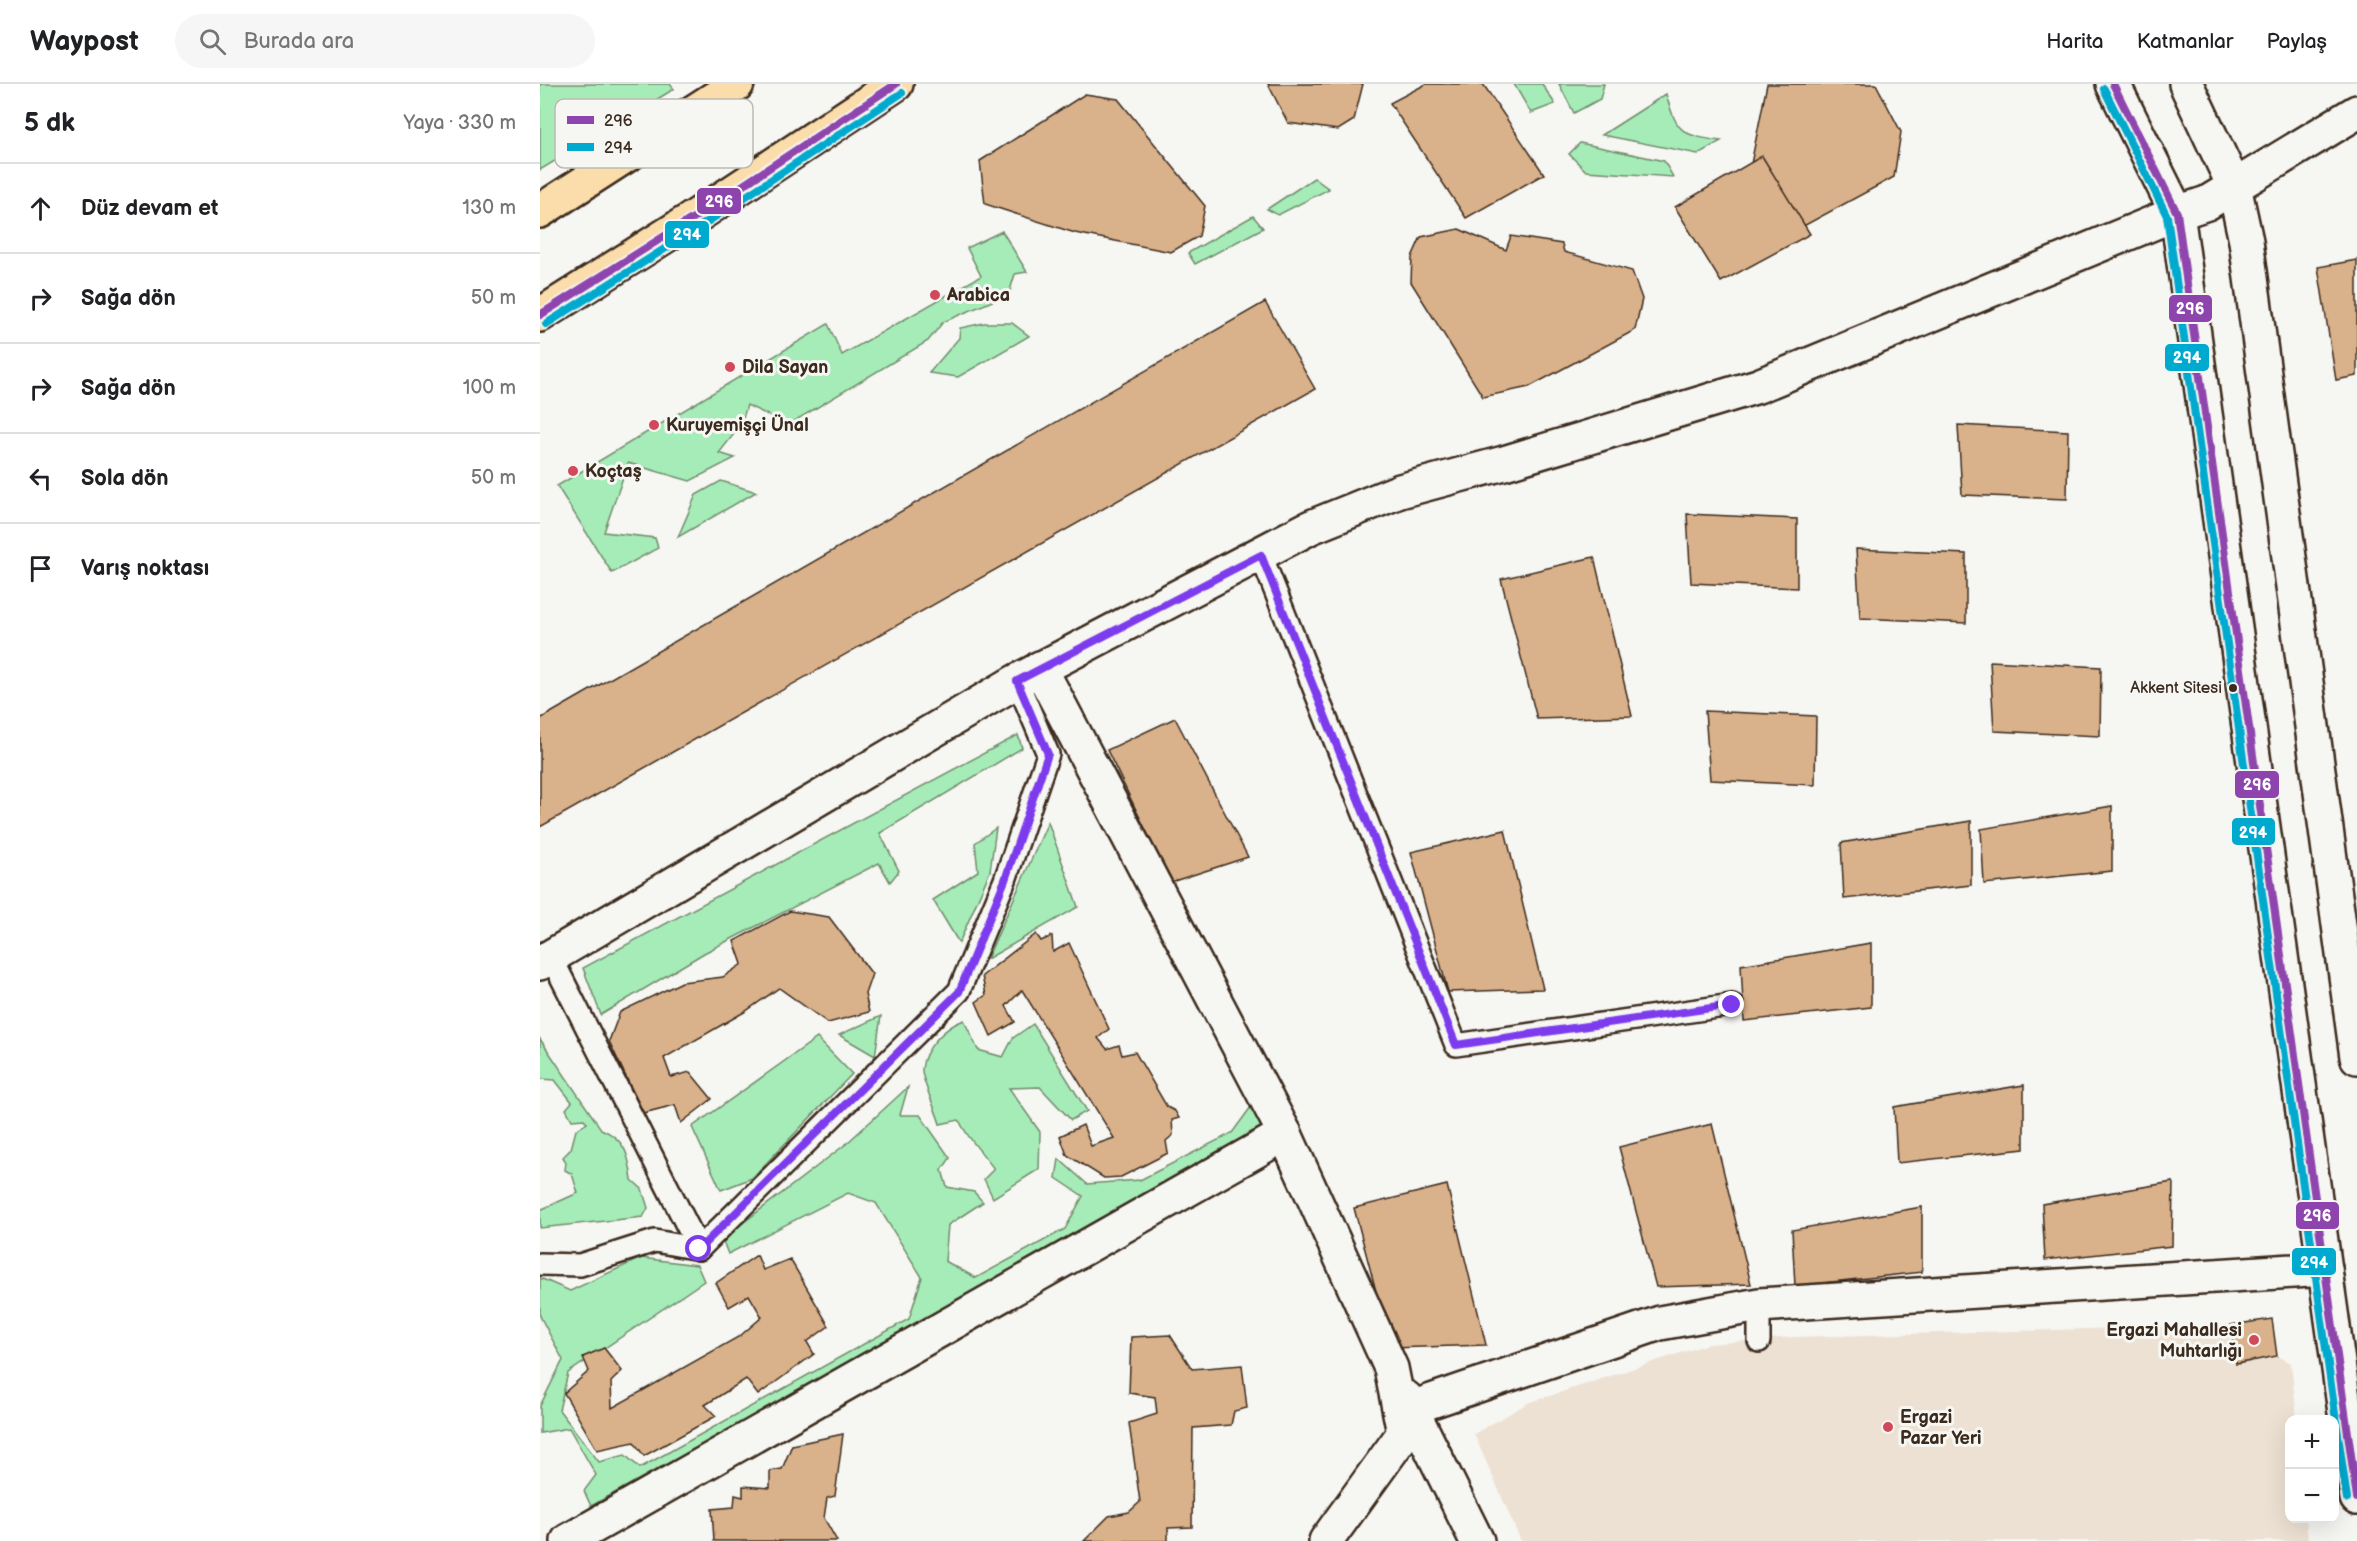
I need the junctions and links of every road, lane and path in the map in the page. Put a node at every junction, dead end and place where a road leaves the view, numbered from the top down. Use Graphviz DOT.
graph roads {
  1 [pos="737,84"];
  2 [pos="896,84"];
  3 [pos="2113,84"];
  4 [pos="2186,84"];
  5 [pos="714,99"];
  6 [pos="2357,112"];
  7 [pos="607,168"];
  8 [pos="2234,186"];
  9 [pos="540,211"];
  10 [pos="2177,213"];
  11 [pos="540,315"];
  12 [pos="1261,555"];
  13 [pos="1029,674"];
  14 [pos="2349,946"];
  15 [pos="545,960"];
  16 [pos="1732,1005"];
  17 [pos="2357,1057"];
  18 [pos="1285,1134"];
  19 [pos="699,1249"];
  20 [pos="540,1264"];
  21 [pos="2325,1269"];
  22 [pos="1760,1305"];
  23 [pos="1759,1341"];
  24 [pos="1391,1368"];
  25 [pos="1411,1408"];
  26 [pos="2357,1498"];
  27 [pos="568,1541"];
  28 [pos="1326,1541"];
  29 [pos="1477,1541"];
  1 -- 5 [label="main road"];
  2 -- 11 [label="main road"];
  3 -- 10 [label="street"];
  4 -- 8 [label="street"];
  6 -- 8 [label="street"];
  7 -- 9 [label="main road"];
  8 -- 10 [label="street"];
  8 -- 14 [label="street"];
  10 -- 12 [label="street"];
  10 -- 21 [label="street"];
  12 -- 13 [label="street"];
  12 -- 16 [label="lane"];
  13 -- 15 [label="street"];
  13 -- 18 [label="street"];
  13 -- 19 [label="lane"];
  14 -- 17 [label="street"];
  15 -- 19 [label="lane"];
  18 -- 24 [label="street"];
  18 -- 27 [label="street"];
  19 -- 20 [label="lane"];
  21 -- 22 [label="street"];
  21 -- 26 [label="street"];
  22 -- 23 [label="lane"];
  22 -- 25 [label="street"];
  24 -- 25 [label="street"];
  24 -- 28 [label="street"];
  25 -- 29 [label="street"];
}
